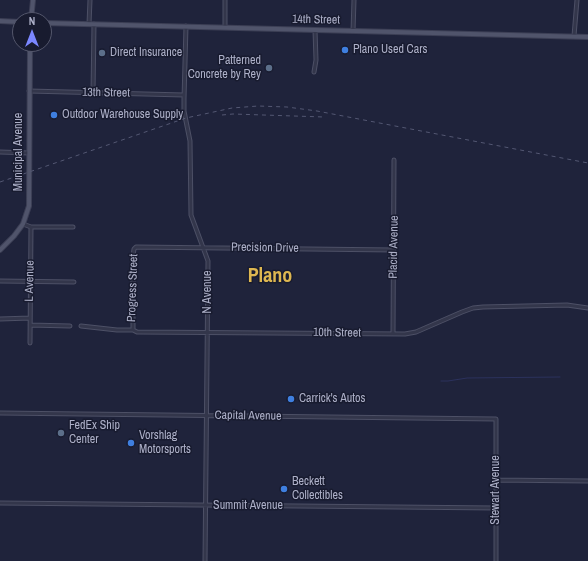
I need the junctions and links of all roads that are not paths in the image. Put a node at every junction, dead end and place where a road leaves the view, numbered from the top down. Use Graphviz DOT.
graph roads {
  1 [pos="33,0"];
  2 [pos="90,0"];
  3 [pos="225,0"];
  4 [pos="354,0"];
  5 [pos="577,0"];
  6 [pos="32,12"];
  7 [pos="0,21"];
  8 [pos="12,22"];
  9 [pos="52,23"];
  10 [pos="89,24"];
  11 [pos="94,24"];
  12 [pos="186,26"];
  13 [pos="225,28"];
  14 [pos="316,30"];
  15 [pos="353,31"];
  16 [pos="574,36"];
  17 [pos="588,37"];
  18 [pos="30,52"];
  19 [pos="314,72"];
  20 [pos="29,91"];
  21 [pos="93,93"];
  22 [pos="184,95"];
  23 [pos="0,152"];
  24 [pos="29,152"];
  25 [pos="394,160"];
  26 [pos="23,224"];
  27 [pos="31,227"];
  28 [pos="73,227"];
  29 [pos="136,247"];
  30 [pos="204,248"];
  31 [pos="0,250"];
  32 [pos="394,250"];
  33 [pos="0,281"];
  34 [pos="30,282"];
  35 [pos="74,282"];
  36 [pos="588,308"];
  37 [pos="30,318"];
  38 [pos="0,319"];
  39 [pos="30,325"];
  40 [pos="70,326"];
  41 [pos="81,326"];
  42 [pos="133,330"];
  43 [pos="208,332"];
  44 [pos="393,334"];
  45 [pos="30,344"];
  46 [pos="0,412"];
  47 [pos="207,415"];
  48 [pos="496,419"];
  49 [pos="496,480"];
  50 [pos="588,481"];
  51 [pos="0,503"];
  52 [pos="206,505"];
  53 [pos="496,508"];
  54 [pos="205,561"];
  55 [pos="496,561"];
  1 -- 6 [label="main road"];
  2 -- 10 [label="street"];
  3 -- 13 [label="street"];
  4 -- 15 [label="street"];
  5 -- 16 [label="street"];
  7 -- 8 [label="main road"];
  9 -- 10 [label="main road, 14th Street"];
  10 -- 11 [label="main road, 14th Street"];
  11 -- 12 [label="main road, 14th Street"];
  11 -- 21 [label="street"];
  12 -- 13 [label="main road, 14th Street"];
  12 -- 22 [label="street, N Avenue"];
  13 -- 14 [label="main road, 14th Street"];
  14 -- 15 [label="main road, 14th Street"];
  14 -- 19 [label="street"];
  15 -- 16 [label="main road, 14th Street"];
  16 -- 17 [label="main road, 14th Street"];
  18 -- 20 [label="main road, Municipal Avenue"];
  20 -- 21 [label="street, 13th Street"];
  20 -- 24 [label="main road, Municipal Avenue"];
  21 -- 22 [label="street, 13th Street"];
  22 -- 30 [label="street, N Avenue"];
  23 -- 24 [label="street"];
  24 -- 26 [label="main road, Municipal Avenue"];
  25 -- 32 [label="street, Placid Avenue"];
  26 -- 27 [label="street"];
  26 -- 31 [label="main road, Municipal Avenue"];
  27 -- 28 [label="street"];
  27 -- 34 [label="street, L Avenue"];
  29 -- 30 [label="street, Precision Drive"];
  29 -- 42 [label="street, Progress Street"];
  30 -- 32 [label="street, Precision Drive"];
  30 -- 43 [label="street, N Avenue"];
  32 -- 44 [label="street, Placid Avenue"];
  33 -- 34 [label="street"];
  34 -- 35 [label="street"];
  34 -- 37 [label="street, L Avenue"];
  36 -- 44 [label="street, 10th Street"];
  37 -- 38 [label="street"];
  37 -- 39 [label="street, L Avenue"];
  39 -- 40 [label="street"];
  39 -- 45 [label="street, L Avenue"];
  41 -- 42 [label="street, 10th Street"];
  42 -- 43 [label="street, 10th Street"];
  43 -- 44 [label="street, 10th Street"];
  43 -- 47 [label="street, N Avenue"];
  46 -- 47 [label="street, Capital Avenue"];
  47 -- 48 [label="street, Capital Avenue"];
  47 -- 52 [label="street, N Avenue"];
  48 -- 49 [label="street, Stewart Avenue"];
  49 -- 50 [label="street"];
  49 -- 53 [label="street, Stewart Avenue"];
  51 -- 52 [label="street, Summit Avenue"];
  52 -- 53 [label="street, Summit Avenue"];
  52 -- 54 [label="street, N Avenue"];
  53 -- 55 [label="street, Stewart Avenue"];
}
